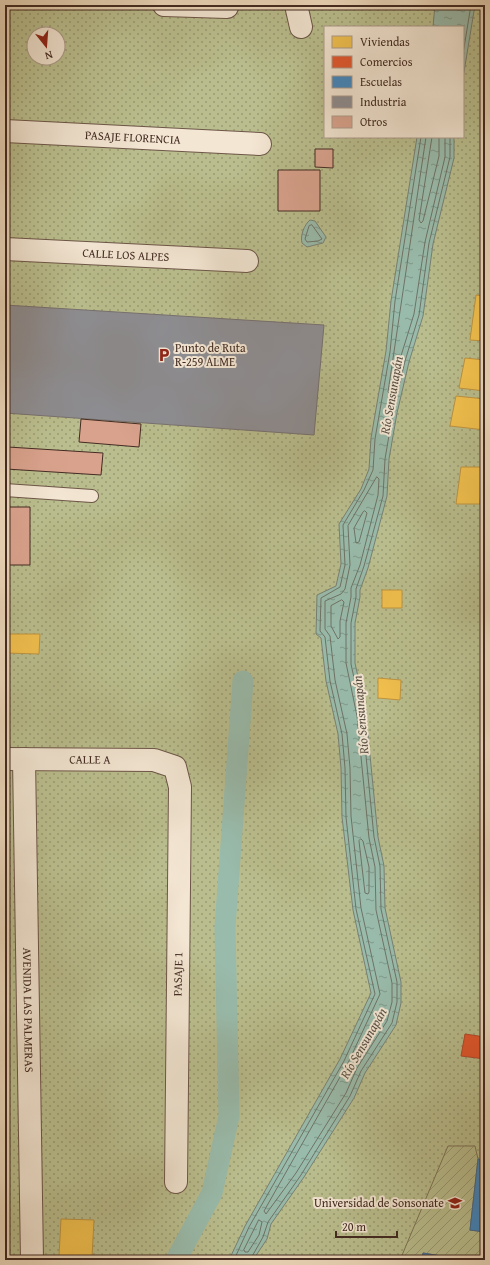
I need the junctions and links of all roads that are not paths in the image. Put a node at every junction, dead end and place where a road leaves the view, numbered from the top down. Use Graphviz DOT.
graph roads {
  1 [pos="164,5"];
  2 [pos="296,5"];
  3 [pos="227,7"];
  4 [pos="301,27"];
  5 [pos="5,131"];
  6 [pos="260,144"];
  7 [pos="5,249"];
  8 [pos="247,261"];
  9 [pos="5,490"];
  10 [pos="92,496"];
  11 [pos="14,759"];
  12 [pos="175,767"];
  13 [pos="176,1182"];
  14 [pos="32,1260"];
  1 -- 3 [label="street"];
  2 -- 4 [label="street"];
  5 -- 6 [label="street, PASAJE FLORENCIA"];
  7 -- 8 [label="street, CALLE LOS ALPES"];
  9 -- 10 [label="lane"];
  11 -- 12 [label="street, CALLE A"];
  11 -- 14 [label="street, AVENIDA LAS PALMERAS"];
  12 -- 13 [label="street, PASAJE 1"];
}
